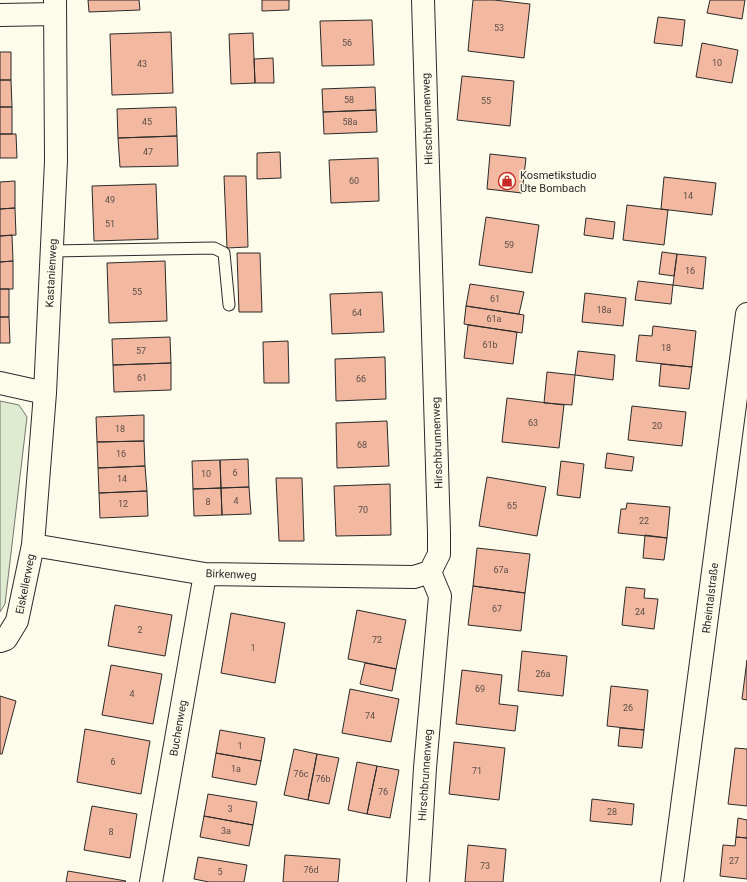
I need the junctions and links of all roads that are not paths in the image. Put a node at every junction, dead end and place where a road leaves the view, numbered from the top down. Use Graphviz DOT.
graph roads {
  1 [pos="423,0"];
  2 [pos="55,7"];
  3 [pos="0,15"];
  4 [pos="52,251"];
  5 [pos="229,305"];
  6 [pos="747,314"];
  7 [pos="0,383"];
  8 [pos="45,393"];
  9 [pos="32,544"];
  10 [pos="430,572"];
  11 [pos="205,574"];
  12 [pos="0,641"];
  13 [pos="151,882"];
  14 [pos="418,882"];
  15 [pos="672,882"];
  1 -- 10 [label="street, Hirschbrunnenweg"];
  2 -- 3 [label="street"];
  2 -- 4 [label="street, Kastanienweg"];
  4 -- 5 [label="lane"];
  4 -- 8 [label="street, Kastanienweg"];
  6 -- 15 [label="street, Rheintalstraße"];
  7 -- 8 [label="street"];
  8 -- 9 [label="street, Kastanienweg"];
  9 -- 11 [label="street, Birkenweg"];
  9 -- 12 [label="street, Eiskellerweg"];
  10 -- 11 [label="street, Birkenweg"];
  10 -- 14 [label="street, Hirschbrunnenweg"];
  11 -- 13 [label="street, Buchenweg"];
}
